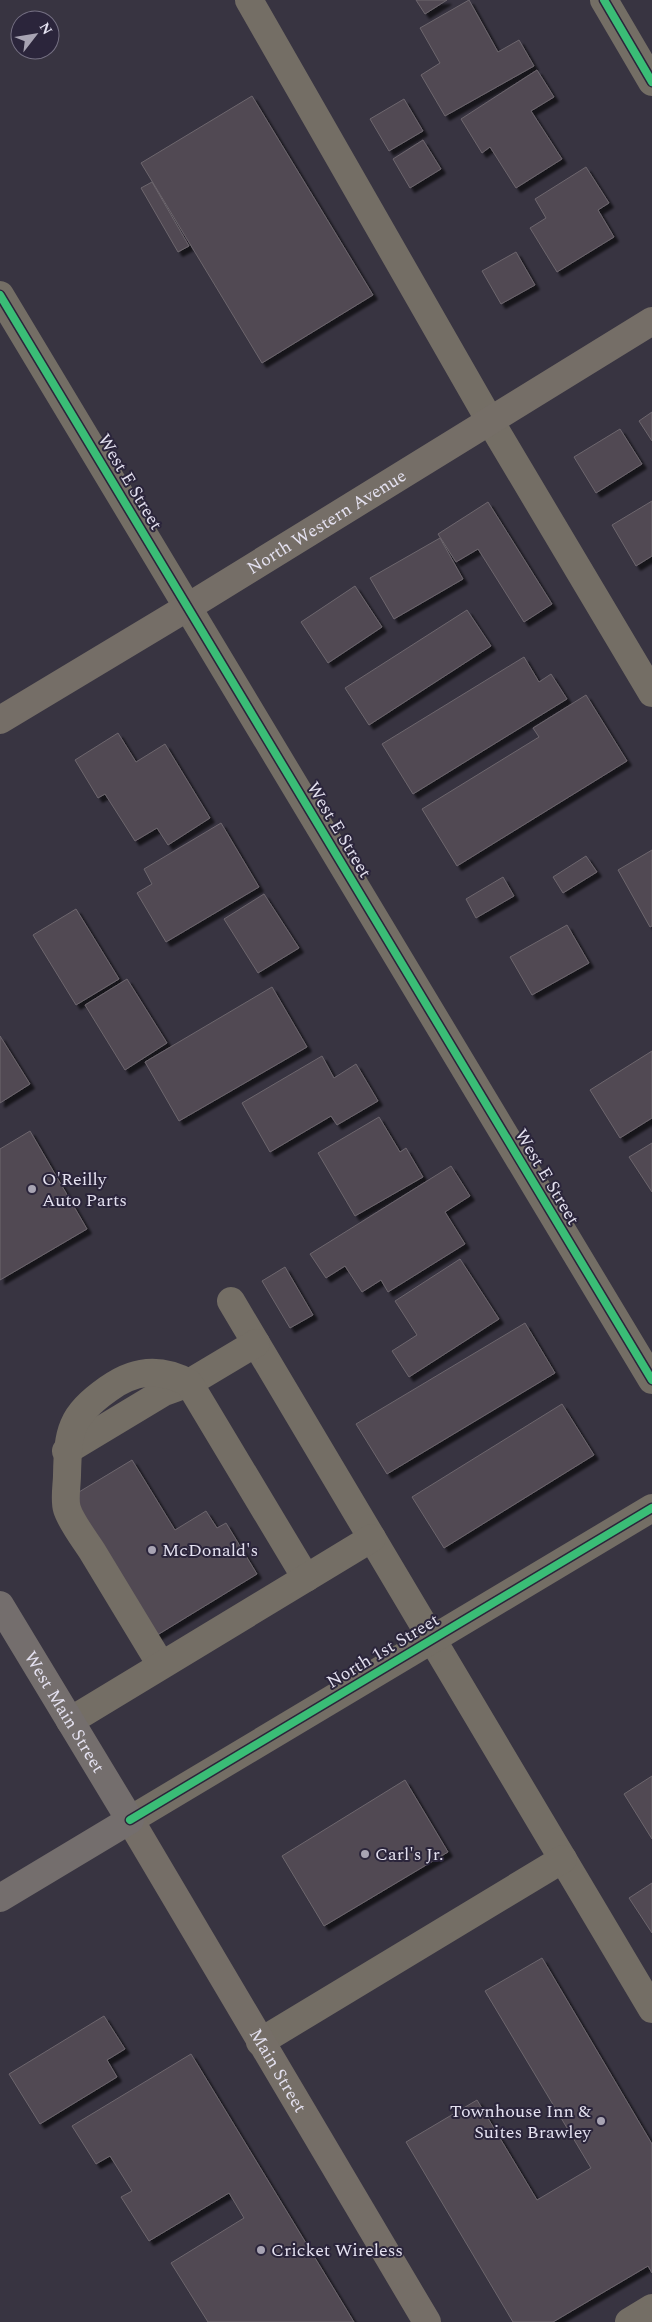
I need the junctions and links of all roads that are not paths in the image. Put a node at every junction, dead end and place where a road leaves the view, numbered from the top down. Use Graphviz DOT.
graph roads {
  1 [pos="249,0"];
  2 [pos="604,0"];
  3 [pos="652,82"];
  4 [pos="0,295"];
  5 [pos="652,321"];
  6 [pos="490,421"];
  7 [pos="188,607"];
  8 [pos="652,693"];
  9 [pos="0,720"];
  10 [pos="231,1301"];
  11 [pos="256,1343"];
  12 [pos="652,1380"];
  13 [pos="188,1383"];
  14 [pos="652,1508"];
  15 [pos="372,1538"];
  16 [pos="306,1578"];
  17 [pos="0,1605"];
  18 [pos="433,1639"];
  19 [pos="161,1665"];
  20 [pos="70,1721"];
  21 [pos="130,1820"];
  22 [pos="563,1859"];
  23 [pos="0,1898"];
  24 [pos="652,2009"];
  25 [pos="260,2042"];
  26 [pos="652,2308"];
  27 [pos="427,2322"];
  28 [pos="629,2322"];
  1 -- 6 [label="street"];
  2 -- 3 [label="street"];
  4 -- 7 [label="street, West E Street"];
  5 -- 6 [label="main road, North Western Avenue"];
  6 -- 7 [label="main road, North Western Avenue"];
  6 -- 8 [label="street"];
  7 -- 9 [label="main road, North Western Avenue"];
  7 -- 12 [label="street, West E Street"];
  10 -- 11 [label="street"];
  11 -- 13 [label="street"];
  11 -- 15 [label="street"];
  13 -- 16 [label="street"];
  13 -- 19 [label="street"];
  14 -- 18 [label="street, North 1st Street"];
  15 -- 16 [label="street"];
  15 -- 18 [label="street"];
  16 -- 19 [label="street"];
  17 -- 20 [label="highway, West Main Street"];
  18 -- 21 [label="street, North 1st Street"];
  18 -- 22 [label="street"];
  19 -- 20 [label="street"];
  20 -- 21 [label="highway, West Main Street"];
  21 -- 23 [label="highway"];
  21 -- 25 [label="main road, Main Street"];
  22 -- 24 [label="street"];
  22 -- 25 [label="street"];
  25 -- 27 [label="main road, Main Street"];
  26 -- 28 [label="street"];
}
